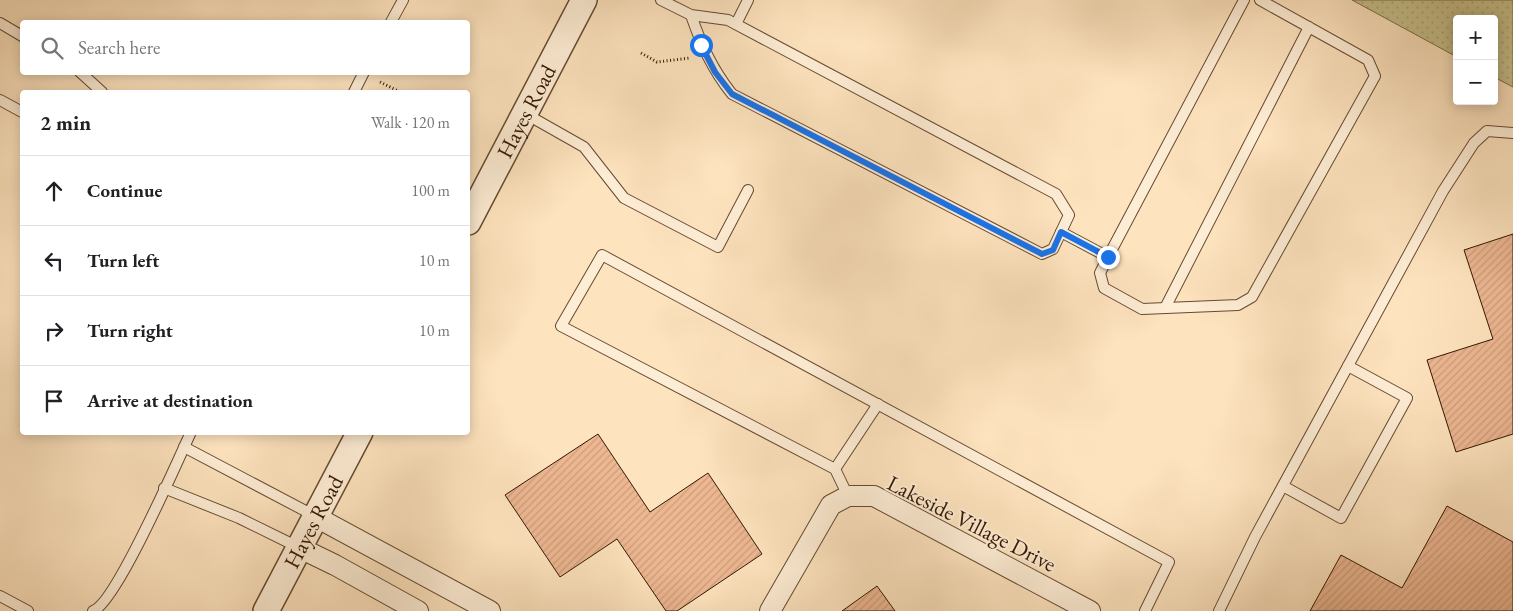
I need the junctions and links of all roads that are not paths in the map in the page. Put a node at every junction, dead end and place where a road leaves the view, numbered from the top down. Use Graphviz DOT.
graph roads {
  1 [pos="403,0"];
  2 [pos="584,0"];
  3 [pos="661,0"];
  4 [pos="748,0"];
  5 [pos="1244,0"];
  6 [pos="1260,0"];
  7 [pos="691,15"];
  8 [pos="392,20"];
  9 [pos="0,23"];
  10 [pos="736,24"];
  11 [pos="1309,27"];
  12 [pos="20,35"];
  13 [pos="83,75"];
  14 [pos="363,75"];
  15 [pos="100,90"];
  16 [pos="355,90"];
  17 [pos="0,100"];
  18 [pos="20,111"];
  19 [pos="524,112"];
  20 [pos="1513,133"];
  21 [pos="748,190"];
  22 [pos="470,218"];
  23 [pos="1061,232"];
  24 [pos="1108,257"];
  25 [pos="1166,306"];
  26 [pos="1348,366"];
  27 [pos="878,404"];
  28 [pos="190,435"];
  29 [pos="358,435"];
  30 [pos="184,447"];
  31 [pos="835,469"];
  32 [pos="1283,486"];
  33 [pos="164,488"];
  34 [pos="848,496"];
  35 [pos="316,517"];
  36 [pos="300,548"];
  37 [pos="0,596"];
  38 [pos="28,611"];
  39 [pos="93,611"];
  40 [pos="266,611"];
  41 [pos="418,611"];
  42 [pos="490,611"];
  43 [pos="770,611"];
  44 [pos="1090,611"];
  45 [pos="1145,611"];
  46 [pos="1219,611"];
  1 -- 8 [label="lane"];
  2 -- 19 [label="street, Hayes Road"];
  3 -- 7 [label="lane"];
  4 -- 10 [label="lane"];
  5 -- 24 [label="lane"];
  6 -- 11 [label="lane"];
  7 -- 10 [label="lane"];
  7 -- 23 [label="lane"];
  9 -- 12 [label="lane"];
  10 -- 23 [label="lane"];
  11 -- 25 [label="lane"];
  11 -- 25 [label="lane"];
  13 -- 15 [label="lane"];
  14 -- 16 [label="lane"];
  17 -- 18 [label="lane"];
  19 -- 21 [label="lane"];
  19 -- 22 [label="street, Hayes Road"];
  20 -- 26 [label="lane"];
  23 -- 24 [label="lane"];
  24 -- 25 [label="lane"];
  26 -- 32 [label="lane"];
  26 -- 32 [label="lane"];
  27 -- 31 [label="lane"];
  27 -- 31 [label="lane"];
  27 -- 45 [label="lane"];
  28 -- 30 [label="lane"];
  29 -- 35 [label="street, Hayes Road"];
  30 -- 33 [label="lane"];
  30 -- 35 [label="lane"];
  31 -- 34 [label="lane"];
  32 -- 46 [label="lane"];
  33 -- 36 [label="lane"];
  33 -- 39 [label="lane"];
  34 -- 43 [label="street"];
  34 -- 44 [label="street, Lakeside Village Drive"];
  35 -- 36 [label="street, Hayes Road"];
  35 -- 42 [label="street"];
  36 -- 40 [label="street, Hayes Road"];
  36 -- 41 [label="street"];
  37 -- 38 [label="lane"];
}
